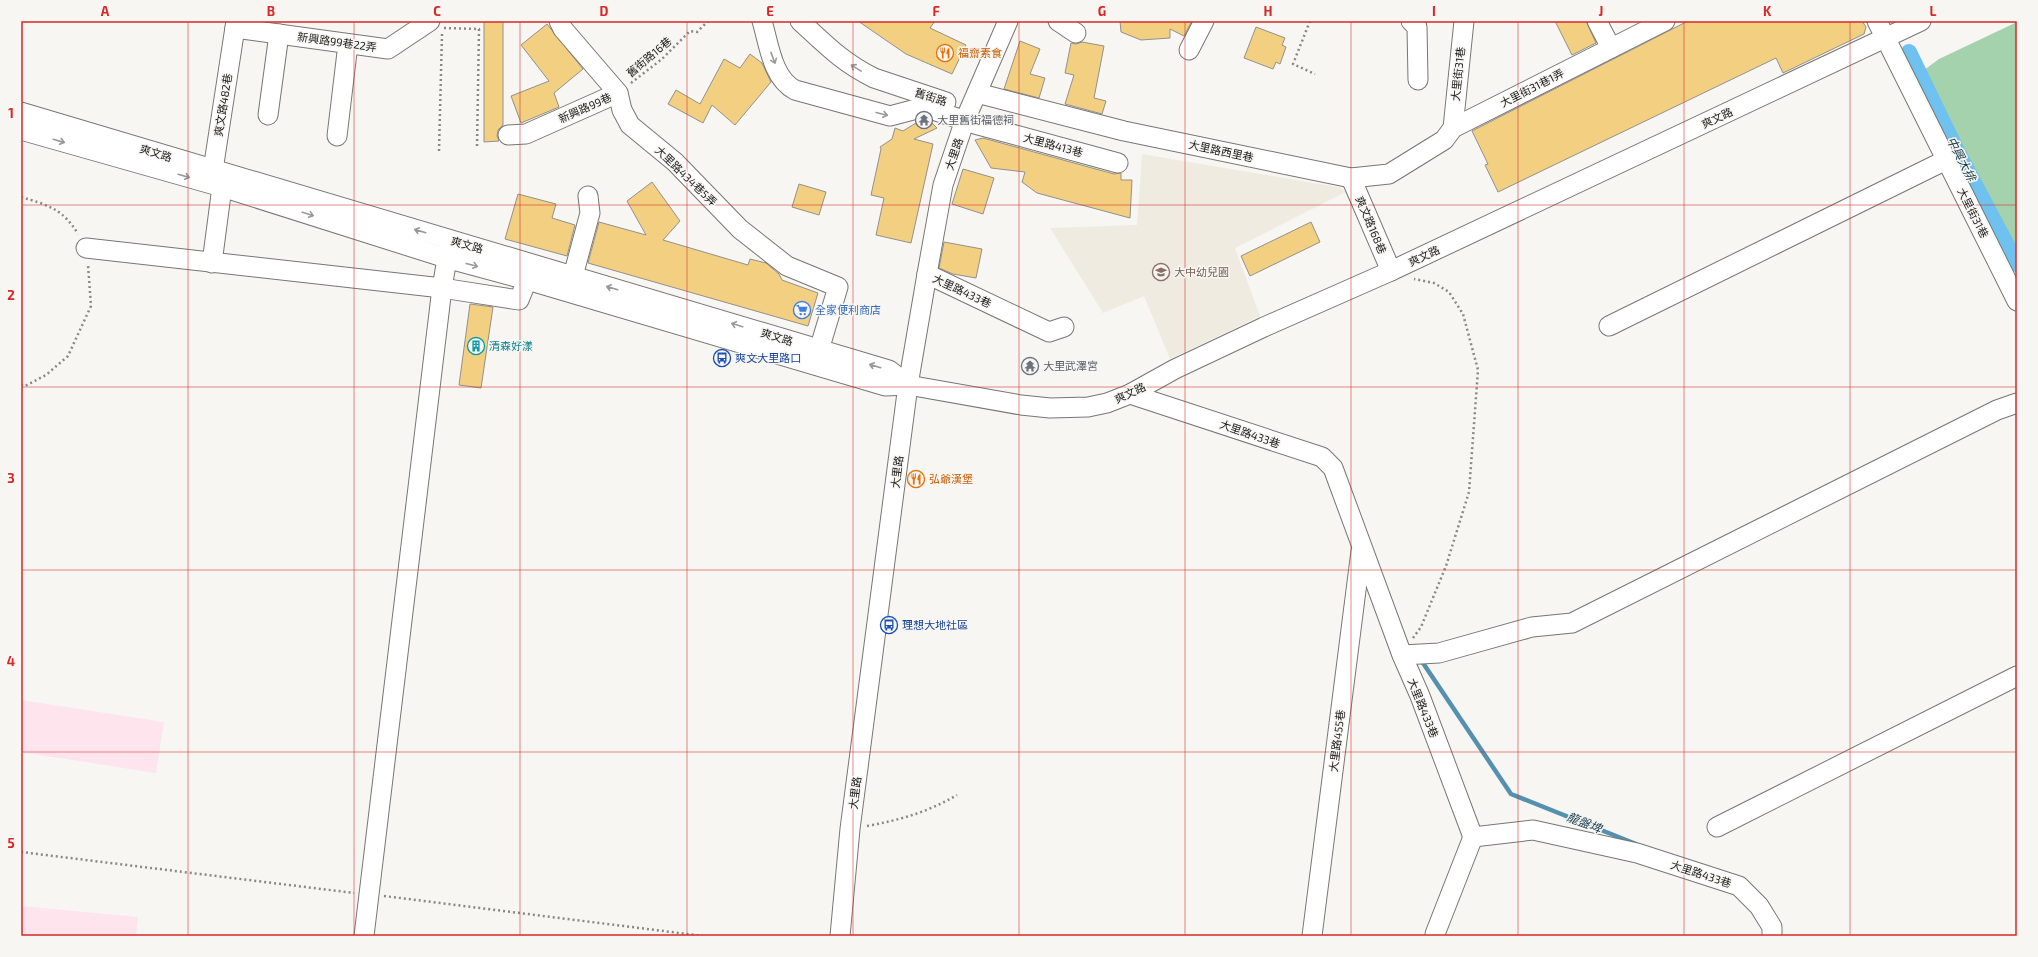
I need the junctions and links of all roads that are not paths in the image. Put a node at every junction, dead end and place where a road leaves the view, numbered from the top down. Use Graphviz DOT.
graph roads {
  1 [pos="559,21"];
  2 [pos="762,21"];
  3 [pos="800,21"];
  4 [pos="1058,21"];
  5 [pos="1204,21"];
  6 [pos="1411,21"];
  7 [pos="1464,21"];
  8 [pos="1598,21"];
  9 [pos="1665,21"];
  10 [pos="1877,21"];
  11 [pos="1915,22"];
  12 [pos="1004,23"];
  13 [pos="437,24"];
  14 [pos="236,25"];
  15 [pos="1076,33"];
  16 [pos="279,34"];
  17 [pos="1886,38"];
  18 [pos="348,44"];
  19 [pos="1611,48"];
  20 [pos="1189,50"];
  21 [pos="1418,80"];
  22 [pos="618,93"];
  23 [pos="977,93"];
  24 [pos="21,112"];
  25 [pos="268,115"];
  26 [pos="966,120"];
  27 [pos="1453,128"];
  28 [pos="21,130"];
  29 [pos="508,135"];
  30 [pos="337,136"];
  31 [pos="1946,160"];
  32 [pos="1118,163"];
  33 [pos="213,170"];
  34 [pos="1351,178"];
  35 [pos="222,187"];
  36 [pos="588,196"];
  37 [pos="86,248"];
  38 [pos="448,249"];
  39 [pos="212,263"];
  40 [pos="1391,271"];
  41 [pos="927,274"];
  42 [pos="573,276"];
  43 [pos="528,280"];
  44 [pos="442,288"];
  45 [pos="2017,301"];
  46 [pos="1609,326"];
  47 [pos="1064,327"];
  48 [pos="819,350"];
  49 [pos="908,385"];
  50 [pos="1130,394"];
  51 [pos="2017,403"];
  52 [pos="1362,547"];
  53 [pos="1402,655"];
  54 [pos="2017,676"];
  55 [pos="1717,827"];
  56 [pos="1473,838"];
  57 [pos="1435,934"];
  58 [pos="364,936"];
  59 [pos="840,936"];
  60 [pos="1312,936"];
  61 [pos="1772,936"];
  1 -- 22 [label="street, 新興路99巷"];
  2 -- 26 [label="street, 舊街路, one-way"];
  26 -- 3 [label="street, 舊街路, one-way"];
  4 -- 15 [label="street"];
  5 -- 20 [label="street"];
  6 -- 21 [label="street"];
  7 -- 27 [label="street, 大里街31巷"];
  8 -- 19 [label="street"];
  9 -- 19 [label="street, 大里街31巷1弄"];
  10 -- 17 [label="street, 大里街31巷"];
  11 -- 17 [label="street, 爽文路"];
  12 -- 23 [label="street, 大里路"];
  13 -- 18 [label="street, 新興路99巷22弄"];
  14 -- 16 [label="street, 新興路99巷22弄"];
  14 -- 33 [label="street, 爽文路482巷"];
  16 -- 18 [label="street, 新興路99巷22弄"];
  16 -- 25 [label="street"];
  17 -- 31 [label="street, 大里街31巷"];
  17 -- 40 [label="street, 爽文路"];
  18 -- 30 [label="street"];
  19 -- 27 [label="street, 大里街31巷1弄"];
  22 -- 29 [label="street, 新興路99巷"];
  22 -- 48 [label="street, 大里路434巷5弄"];
  23 -- 26 [label="street, 大里路"];
  23 -- 34 [label="street, 大里路西里巷"];
  24 -- 33 [label="street, 爽文路"];
  26 -- 32 [label="street, 大里路413巷"];
  26 -- 41 [label="street, 大里路"];
  27 -- 34 [label="street, 大里路西里巷"];
  28 -- 35 [label="street, 爽文路, one-way"];
  31 -- 45 [label="street, 大里街31巷"];
  31 -- 46 [label="street"];
  33 -- 35 [label="street"];
  38 -- 33 [label="street, 爽文路, one-way"];
  34 -- 40 [label="street, 爽文路168巷"];
  35 -- 38 [label="street, 爽文路, one-way"];
  35 -- 39 [label="street"];
  36 -- 42 [label="street"];
  37 -- 39 [label="street"];
  38 -- 42 [label="street, 爽文路"];
  38 -- 43 [label="street, 爽文路, one-way"];
  38 -- 44 [label="street"];
  39 -- 44 [label="street"];
  40 -- 50 [label="street, 爽文路"];
  41 -- 47 [label="street, 大里路433巷"];
  41 -- 49 [label="street, 大里路"];
  48 -- 42 [label="street, 爽文路, one-way"];
  43 -- 44 [label="street"];
  43 -- 49 [label="street, 爽文路"];
  44 -- 58 [label="street"];
  49 -- 48 [label="street, 爽文路, one-way"];
  49 -- 50 [label="street, 爽文路"];
  49 -- 59 [label="street, 大里路"];
  50 -- 52 [label="street, 大里路433巷"];
  51 -- 53 [label="street"];
  52 -- 53 [label="street, 大里路433巷"];
  52 -- 60 [label="street, 大里路455巷"];
  53 -- 56 [label="street, 大里路433巷"];
  54 -- 55 [label="street"];
  56 -- 57 [label="street"];
  56 -- 61 [label="street, 大里路433巷"];
}
